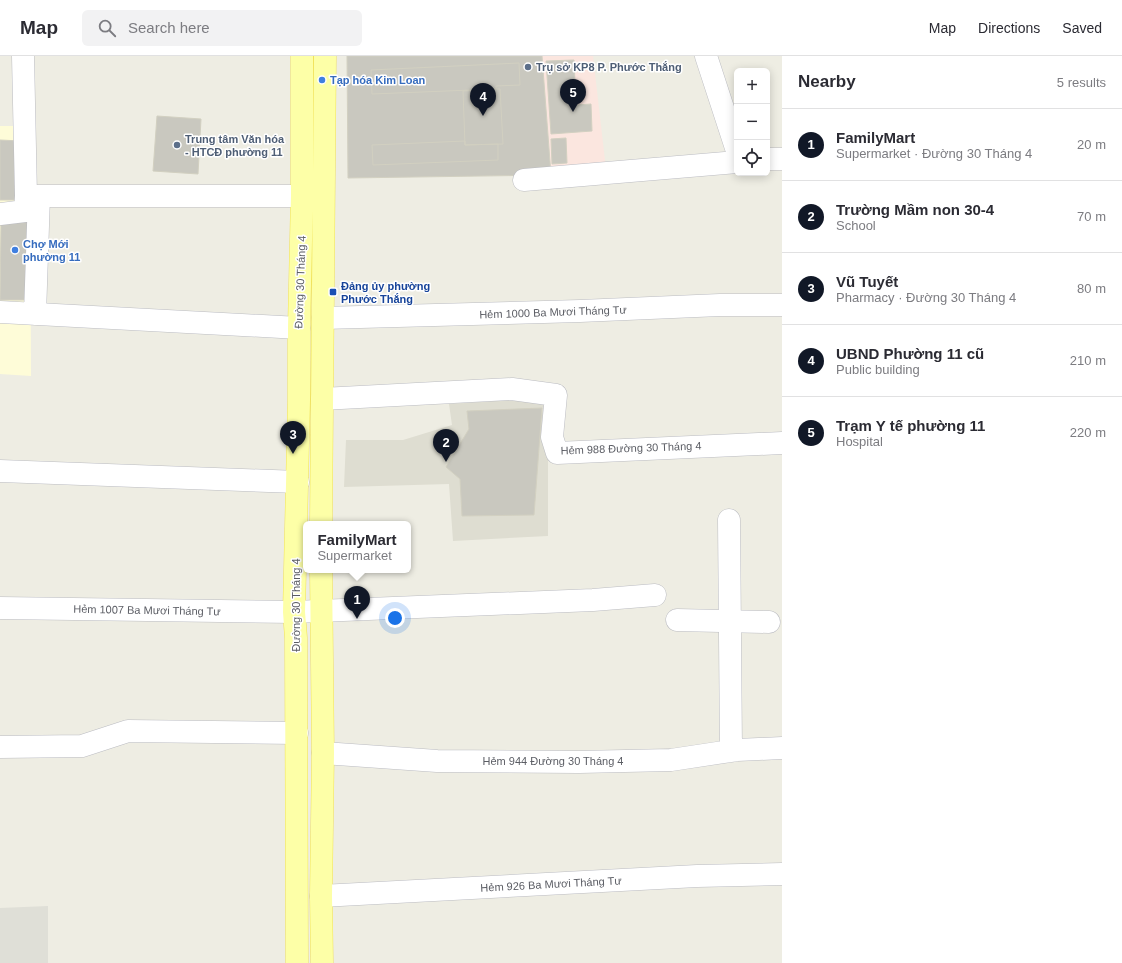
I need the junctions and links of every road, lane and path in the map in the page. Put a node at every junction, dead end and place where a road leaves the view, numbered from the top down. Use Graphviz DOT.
graph roads {
  1 [pos="24,56"];
  2 [pos="302,56"];
  3 [pos="326,56"];
  4 [pos="706,56"];
  5 [pos="734,142"];
  6 [pos="770,159"];
  7 [pos="782,159"];
  8 [pos="734,162"];
  9 [pos="524,180"];
  10 [pos="33,196"];
  11 [pos="302,196"];
  12 [pos="0,214"];
  13 [pos="782,306"];
  14 [pos="0,312"];
  15 [pos="35,314"];
  16 [pos="323,318"];
  17 [pos="299,328"];
  18 [pos="322,399"];
  19 [pos="782,443"];
  20 [pos="0,471"];
  21 [pos="298,482"];
  22 [pos="729,520"];
  23 [pos="321,521"];
  24 [pos="321,573"];
  25 [pos="656,595"];
  26 [pos="0,608"];
  27 [pos="320,611"];
  28 [pos="294,612"];
  29 [pos="677,620"];
  30 [pos="730,622"];
  31 [pos="769,622"];
  32 [pos="297,734"];
  33 [pos="0,746"];
  34 [pos="782,748"];
  35 [pos="731,751"];
  36 [pos="323,753"];
  37 [pos="782,874"];
  38 [pos="321,896"];
  39 [pos="297,963"];
  40 [pos="322,963"];
  1 -- 10 [label="street"];
  2 -- 11 [label="main road, Đường 30 Tháng 4"];
  3 -- 16 [label="main road, Đường 30 Tháng 4"];
  4 -- 5 [label="street"];
  6 -- 7 [label="street"];
  8 -- 9 [label="street"];
  10 -- 11 [label="street"];
  10 -- 12 [label="street"];
  10 -- 15 [label="street"];
  11 -- 17 [label="main road, Đường 30 Tháng 4"];
  13 -- 16 [label="street, Hẻm 1000 Ba Mươi Tháng Tư"];
  14 -- 15 [label="street"];
  15 -- 17 [label="street"];
  16 -- 18 [label="main road, Đường 30 Tháng 4"];
  17 -- 21 [label="main road, Đường 30 Tháng 4"];
  18 -- 19 [label="street, Hẻm 988 Đường 30 Tháng 4"];
  18 -- 23 [label="main road, Đường 30 Tháng 4"];
  20 -- 21 [label="street"];
  21 -- 28 [label="main road, Đường 30 Tháng 4"];
  22 -- 30 [label="street"];
  24 -- 27 [label="main road"];
  25 -- 27 [label="street, Hẻm 1007 Ba Mươi Tháng Tư"];
  26 -- 28 [label="street, Hẻm 1007 Ba Mươi Tháng Tư"];
  27 -- 28 [label="street, Hẻm 1007 Ba Mươi Tháng Tư"];
  27 -- 36 [label="main road"];
  28 -- 32 [label="main road, Đường 30 Tháng 4"];
  29 -- 30 [label="street"];
  30 -- 31 [label="street"];
  30 -- 35 [label="street"];
  32 -- 33 [label="street"];
  32 -- 39 [label="main road, Đường 30 Tháng 4"];
  34 -- 35 [label="street, Hẻm 944 Đường 30 Tháng 4"];
  35 -- 36 [label="street, Hẻm 944 Đường 30 Tháng 4"];
  36 -- 38 [label="main road"];
  37 -- 38 [label="street, Hẻm 926 Ba Mươi Tháng Tư"];
  38 -- 40 [label="main road"];
}
